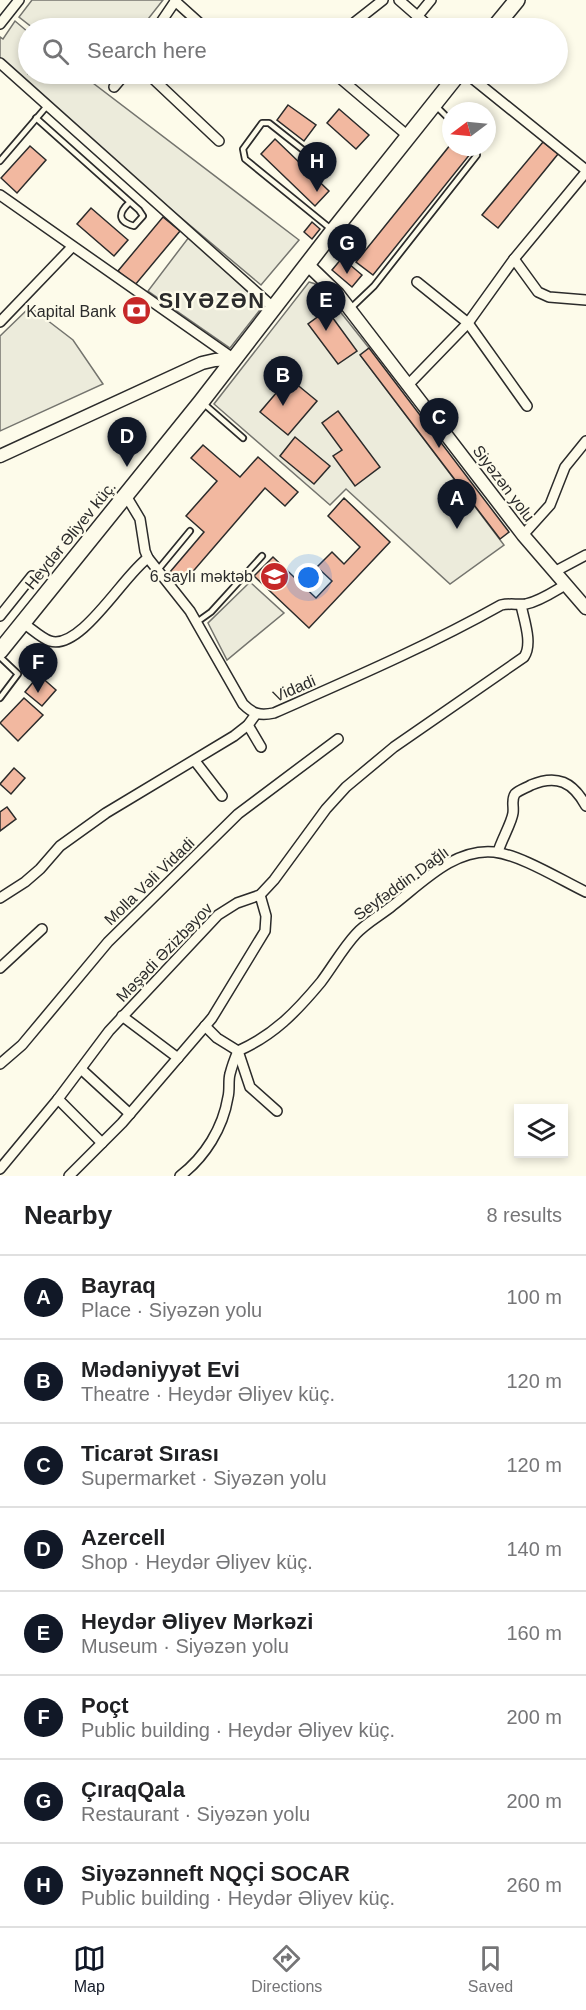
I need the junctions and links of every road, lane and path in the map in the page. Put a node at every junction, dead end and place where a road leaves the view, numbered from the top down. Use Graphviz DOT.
graph roads {
  1 [pos="19,0"];
  2 [pos="383,0"];
  3 [pos="399,0"];
  4 [pos="431,0"];
  5 [pos="517,0"];
  6 [pos="176,1"];
  7 [pos="417,16"];
  8 [pos="164,18"];
  9 [pos="194,18"];
  10 [pos="360,18"];
  11 [pos="419,18"];
  12 [pos="502,18"];
  13 [pos="0,24"];
  14 [pos="0,63"];
  15 [pos="18,79"];
  16 [pos="24,84"];
  17 [pos="117,84"];
  18 [pos="159,84"];
  19 [pos="346,84"];
  20 [pos="450,84"];
  21 [pos="479,84"];
  22 [pos="114,87"];
  23 [pos="434,104"];
  24 [pos="48,105"];
  25 [pos="442,112"];
  26 [pos="36,118"];
  27 [pos="408,136"];
  28 [pos="219,141"];
  29 [pos="476,156"];
  30 [pos="0,161"];
  31 [pos="326,168"];
  32 [pos="586,171"];
  33 [pos="0,195"];
  34 [pos="130,202"];
  35 [pos="333,231"];
  36 [pos="72,247"];
  37 [pos="514,259"];
  38 [pos="308,265"];
  39 [pos="417,282"];
  40 [pos="586,300"];
  41 [pos="274,308"];
  42 [pos="350,309"];
  43 [pos="0,322"];
  44 [pos="468,322"];
  45 [pos="234,359"];
  46 [pos="408,386"];
  47 [pos="201,402"];
  48 [pos="527,406"];
  49 [pos="243,438"];
  50 [pos="586,441"];
  51 [pos="0,456"];
  52 [pos="125,494"];
  53 [pos="190,531"];
  54 [pos="523,535"];
  55 [pos="586,555"];
  56 [pos="262,556"];
  57 [pos="148,558"];
  58 [pos="157,570"];
  59 [pos="554,572"];
  60 [pos="32,576"];
  61 [pos="565,585"];
  62 [pos="521,605"];
  63 [pos="586,608"];
  64 [pos="0,616"];
  65 [pos="197,622"];
  66 [pos="23,623"];
  67 [pos="0,651"];
  68 [pos="0,657"];
  69 [pos="0,698"];
  70 [pos="256,714"];
  71 [pos="248,725"];
  72 [pos="338,739"];
  73 [pos="261,747"];
  74 [pos="195,761"];
  75 [pos="222,796"];
  76 [pos="586,806"];
  77 [pos="498,852"];
  78 [pos="586,892"];
  79 [pos="260,895"];
  80 [pos="0,898"];
  81 [pos="42,929"];
  82 [pos="0,968"];
  83 [pos="122,1016"];
  84 [pos="205,1026"];
  85 [pos="238,1051"];
  86 [pos="178,1058"];
  87 [pos="0,1065"];
  88 [pos="81,1069"];
  89 [pos="58,1099"];
  90 [pos="277,1111"];
  91 [pos="130,1114"];
  92 [pos="102,1143"];
  93 [pos="0,1169"];
  94 [pos="69,1176"];
  95 [pos="180,1176"];
  1 -- 13 [label="street"];
  2 -- 10 [label="street"];
  3 -- 7 [label="street"];
  4 -- 7 [label="street"];
  5 -- 12 [label="main road"];
  6 -- 8 [label="street"];
  6 -- 9 [label="street"];
  7 -- 11 [label="street"];
  14 -- 15 [label="street"];
  16 -- 24 [label="street"];
  17 -- 22 [label="street"];
  18 -- 28 [label="street"];
  19 -- 27 [label="street"];
  20 -- 23 [label="main road, Heydər Əliyev küç."];
  21 -- 32 [label="street"];
  23 -- 25 [label="lane"];
  23 -- 27 [label="main road, Heydər Əliyev küç."];
  24 -- 26 [label="lane"];
  24 -- 41 [label="street"];
  26 -- 30 [label="lane"];
  26 -- 34 [label="lane"];
  27 -- 35 [label="main road, Heydər Əliyev küç."];
  29 -- 42 [label="lane"];
  31 -- 35 [label="lane"];
  32 -- 37 [label="street"];
  33 -- 36 [label="street"];
  34 -- 34 [label="lane"];
  35 -- 38 [label="main road, Heydər Əliyev küç."];
  36 -- 43 [label="street"];
  36 -- 45 [label="street"];
  37 -- 40 [label="street"];
  37 -- 44 [label="street"];
  38 -- 41 [label="main road, Heydər Əliyev küç."];
  38 -- 42 [label="street, Siyəzən yolu"];
  39 -- 44 [label="street"];
  41 -- 45 [label="main road, Heydər Əliyev küç."];
  42 -- 46 [label="street, Siyəzən yolu"];
  44 -- 46 [label="street"];
  44 -- 48 [label="street"];
  45 -- 47 [label="main road, Heydər Əliyev küç."];
  45 -- 51 [label="street"];
  46 -- 54 [label="street, Siyəzən yolu"];
  47 -- 49 [label="lane"];
  47 -- 52 [label="main road, Heydər Əliyev küç."];
  50 -- 54 [label="street"];
  52 -- 57 [label="street"];
  52 -- 66 [label="main road, Heydər Əliyev küç."];
  53 -- 58 [label="lane"];
  54 -- 59 [label="street, Siyəzən yolu"];
  55 -- 59 [label="street"];
  56 -- 65 [label="lane"];
  57 -- 58 [label="street"];
  57 -- 66 [label="street"];
  58 -- 65 [label="street"];
  59 -- 61 [label="street, Siyəzən yolu"];
  60 -- 64 [label="street"];
  61 -- 62 [label="street, Vidadi"];
  61 -- 63 [label="street, Siyəzən yolu"];
  62 -- 70 [label="street, Vidadi"];
  62 -- 79 [label="street, Məşədi Əzizbəyov"];
  65 -- 70 [label="street"];
  66 -- 67 [label="main road, Heydər Əliyev küç."];
  68 -- 69 [label="lane"];
  70 -- 71 [label="street, Vidadi"];
  71 -- 73 [label="street"];
  71 -- 74 [label="street, Vidadi"];
  72 -- 87 [label="street, Molla Vəli Vidadi"];
  74 -- 75 [label="street"];
  74 -- 80 [label="street, Vidadi"];
  76 -- 77 [label="street"];
  77 -- 78 [label="street, Seyfəddin Dağlı"];
  77 -- 85 [label="street, Seyfəddin Dağlı"];
  79 -- 83 [label="street, Məşədi Əzizbəyov"];
  79 -- 84 [label="street"];
  81 -- 82 [label="street"];
  83 -- 86 [label="street"];
  83 -- 88 [label="street, Məşədi Əzizbəyov"];
  84 -- 85 [label="street"];
  84 -- 86 [label="street"];
  85 -- 90 [label="street"];
  85 -- 95 [label="street"];
  86 -- 91 [label="street"];
  88 -- 89 [label="street, Məşədi Əzizbəyov"];
  88 -- 91 [label="street"];
  89 -- 92 [label="street"];
  89 -- 93 [label="street, Məşədi Əzizbəyov"];
  91 -- 92 [label="street"];
  92 -- 94 [label="street"];
}
